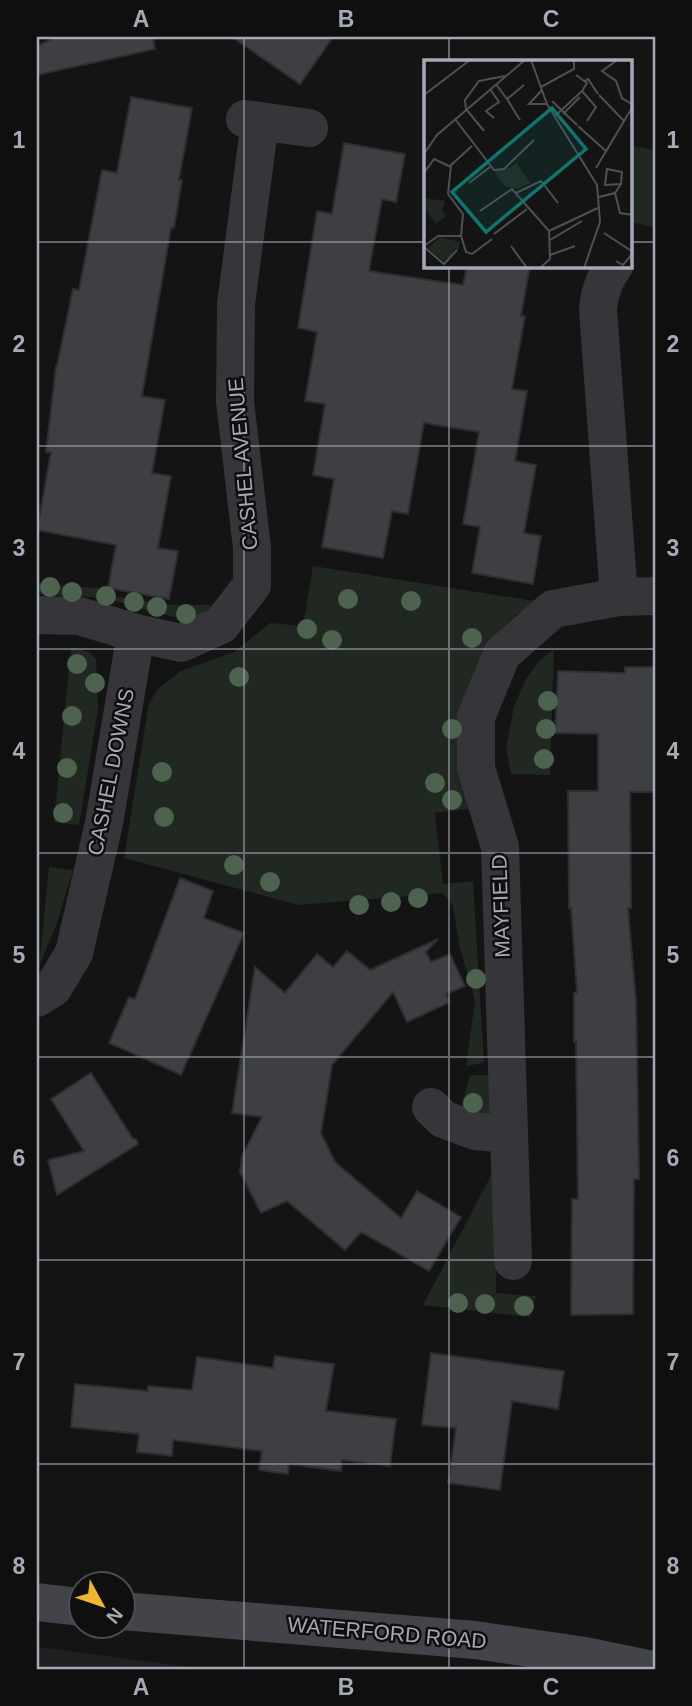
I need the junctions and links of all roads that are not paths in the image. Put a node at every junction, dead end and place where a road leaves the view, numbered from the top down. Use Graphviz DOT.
graph roads {
  1 [pos="309,128"];
  2 [pos="614,268"];
  3 [pos="637,596"];
  4 [pos="37,615"];
  5 [pos="136,633"];
  6 [pos="37,998"];
  7 [pos="431,1107"];
  8 [pos="508,1134"];
  9 [pos="513,1261"];
  10 [pos="37,1602"];
  11 [pos="66,1605"];
  12 [pos="136,1612"];
  13 [pos="649,1669"];
  1 -- 5 [label="street, CASHEL AVENUE"];
  2 -- 3 [label="street, MAYFIELD"];
  3 -- 8 [label="street, MAYFIELD"];
  4 -- 5 [label="street"];
  5 -- 6 [label="street, CASHEL DOWNS"];
  7 -- 8 [label="street"];
  8 -- 9 [label="street, MAYFIELD"];
  10 -- 11 [label="main road"];
  12 -- 13 [label="main road, WATERFORD ROAD"];
}
